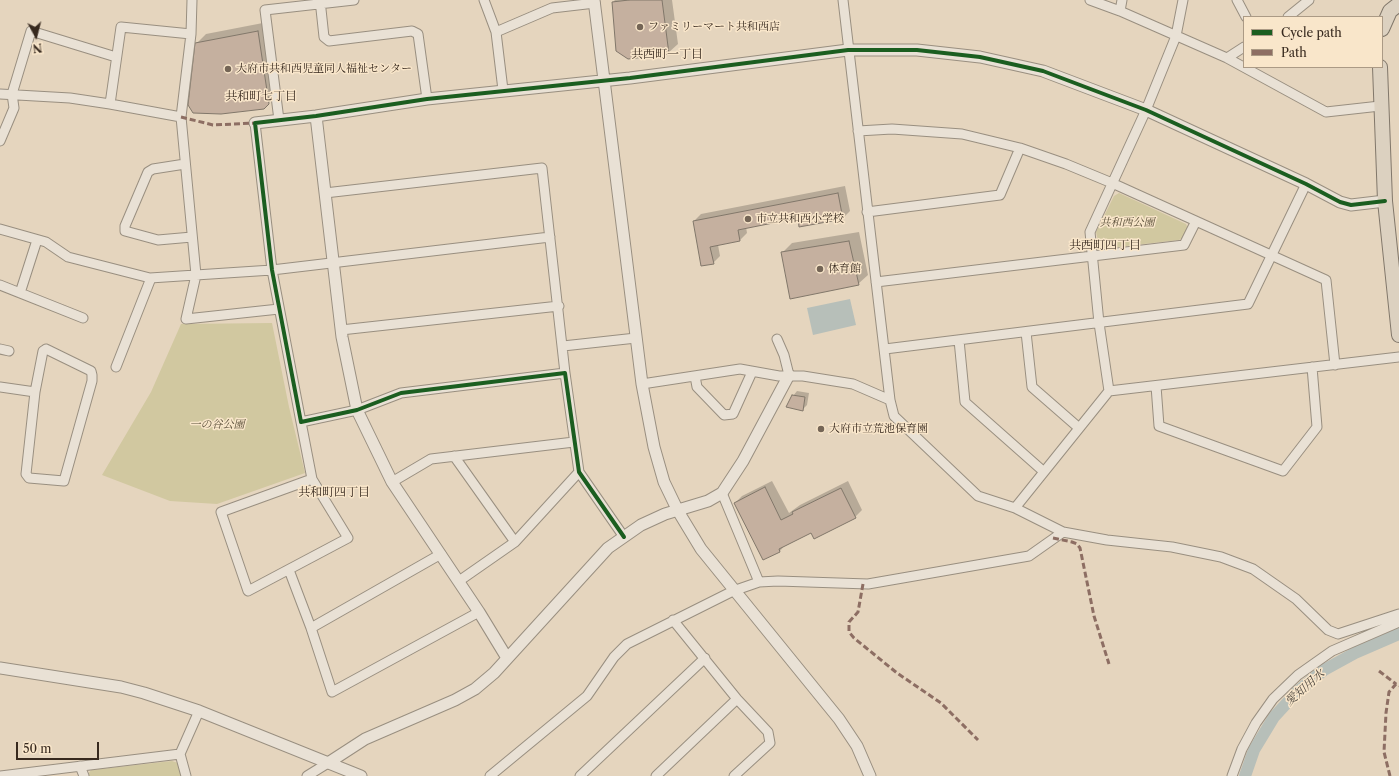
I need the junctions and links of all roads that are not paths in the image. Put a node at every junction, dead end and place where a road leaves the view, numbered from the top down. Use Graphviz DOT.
graph roads {
  1 [pos="192,0"];
  2 [pos="354,0"];
  3 [pos="484,0"];
  4 [pos="843,0"];
  5 [pos="1090,0"];
  6 [pos="1122,0"];
  7 [pos="1183,0"];
  8 [pos="1237,0"];
  9 [pos="1309,0"];
  10 [pos="320,2"];
  11 [pos="594,2"];
  12 [pos="550,4"];
  13 [pos="1399,4"];
  14 [pos="1120,10"];
  15 [pos="1245,16"];
  16 [pos="1289,16"];
  17 [pos="1383,27"];
  18 [pos="496,32"];
  19 [pos="191,34"];
  20 [pos="1176,36"];
  21 [pos="1243,48"];
  22 [pos="848,50"];
  23 [pos="116,57"];
  24 [pos="1227,58"];
  25 [pos="1243,67"];
  26 [pos="1245,68"];
  27 [pos="1380,68"];
  28 [pos="604,80"];
  29 [pos="503,90"];
  30 [pos="0,94"];
  31 [pos="12,94"];
  32 [pos="427,99"];
  33 [pos="110,104"];
  34 [pos="1380,106"];
  35 [pos="1146,110"];
  36 [pos="316,116"];
  37 [pos="181,117"];
  38 [pos="278,120"];
  39 [pos="255,123"];
  40 [pos="858,131"];
  41 [pos="0,141"];
  42 [pos="1020,148"];
  43 [pos="185,164"];
  44 [pos="1112,183"];
  45 [pos="1306,184"];
  46 [pos="325,193"];
  47 [pos="1385,201"];
  48 [pos="867,212"];
  49 [pos="1196,223"];
  50 [pos="0,229"];
  51 [pos="192,237"];
  52 [pos="550,237"];
  53 [pos="37,240"];
  54 [pos="1092,256"];
  55 [pos="1271,256"];
  56 [pos="333,263"];
  57 [pos="272,270"];
  58 [pos="196,275"];
  59 [pos="151,278"];
  60 [pos="876,282"];
  61 [pos="0,285"];
  62 [pos="20,293"];
  63 [pos="559,306"];
  64 [pos="279,309"];
  65 [pos="83,318"];
  66 [pos="1099,323"];
  67 [pos="341,330"];
  68 [pos="1026,332"];
  69 [pos="1399,335"];
  70 [pos="636,338"];
  71 [pos="777,339"];
  72 [pos="959,340"];
  73 [pos="563,346"];
  74 [pos="885,349"];
  75 [pos="1399,357"];
  76 [pos="1336,365"];
  77 [pos="116,367"];
  78 [pos="1312,368"];
  79 [pos="752,372"];
  80 [pos="565,373"];
  81 [pos="789,375"];
  82 [pos="695,376"];
  83 [pos="642,384"];
  84 [pos="1156,386"];
  85 [pos="0,387"];
  86 [pos="1109,391"];
  87 [pos="34,392"];
  88 [pos="890,400"];
  89 [pos="357,410"];
  90 [pos="301,422"];
  91 [pos="1079,428"];
  92 [pos="574,442"];
  93 [pos="454,456"];
  94 [pos="1043,471"];
  95 [pos="579,472"];
  96 [pos="312,479"];
  97 [pos="392,482"];
  98 [pos="722,493"];
  99 [pos="1015,508"];
  100 [pos="678,512"];
  101 [pos="1063,532"];
  102 [pos="624,537"];
  103 [pos="515,542"];
  104 [pos="440,554"];
  105 [pos="289,570"];
  106 [pos="459,581"];
  107 [pos="759,582"];
  108 [pos="733,591"];
  109 [pos="479,612"];
  110 [pos="1399,614"];
  111 [pos="673,620"];
  112 [pos="1399,622"];
  113 [pos="311,628"];
  114 [pos="508,658"];
  115 [pos="705,658"];
  116 [pos="0,668"];
  117 [pos="737,699"];
  118 [pos="199,711"];
  119 [pos="180,754"];
  120 [pos="328,763"];
  121 [pos="80,766"];
  122 [pos="1,776"];
  123 [pos="84,776"];
  124 [pos="186,776"];
  125 [pos="307,776"];
  126 [pos="360,776"];
  127 [pos="490,776"];
  128 [pos="580,776"];
  129 [pos="656,776"];
  130 [pos="734,776"];
  131 [pos="870,776"];
  132 [pos="1232,776"];
  1 -- 19 [label="street"];
  2 -- 10 [label="street"];
  3 -- 18 [label="street"];
  4 -- 22 [label="street"];
  5 -- 14 [label="street"];
  6 -- 14 [label="street"];
  7 -- 20 [label="street"];
  8 -- 15 [label="street"];
  9 -- 16 [label="street"];
  10 -- 32 [label="street"];
  10 -- 38 [label="street"];
  11 -- 12 [label="street"];
  11 -- 28 [label="street"];
  12 -- 18 [label="street"];
  13 -- 17 [label="main road"];
  14 -- 20 [label="street"];
  18 -- 29 [label="street"];
  19 -- 23 [label="street"];
  19 -- 37 [label="street"];
  20 -- 24 [label="street"];
  20 -- 35 [label="street"];
  21 -- 24 [label="street"];
  22 -- 28 [label="street"];
  22 -- 35 [label="street"];
  22 -- 40 [label="street"];
  23 -- 31 [label="street"];
  23 -- 33 [label="street"];
  24 -- 25 [label="street"];
  26 -- 34 [label="street"];
  27 -- 34 [label="main road"];
  28 -- 29 [label="street"];
  28 -- 70 [label="street"];
  29 -- 32 [label="street"];
  30 -- 31 [label="street"];
  31 -- 33 [label="street"];
  31 -- 41 [label="street"];
  32 -- 36 [label="street"];
  33 -- 37 [label="street"];
  34 -- 47 [label="main road"];
  35 -- 44 [label="street"];
  35 -- 45 [label="street"];
  36 -- 38 [label="street"];
  36 -- 46 [label="street"];
  37 -- 43 [label="street"];
  38 -- 39 [label="street"];
  39 -- 57 [label="street"];
  40 -- 42 [label="street"];
  40 -- 48 [label="street"];
  42 -- 44 [label="street"];
  42 -- 48 [label="street"];
  43 -- 51 [label="street"];
  43 -- 51 [label="street"];
  44 -- 49 [label="street"];
  44 -- 54 [label="street"];
  45 -- 47 [label="street"];
  45 -- 55 [label="street"];
  46 -- 52 [label="street"];
  46 -- 56 [label="street"];
  47 -- 69 [label="main road"];
  48 -- 60 [label="street"];
  49 -- 54 [label="street"];
  49 -- 55 [label="street"];
  50 -- 53 [label="street"];
  51 -- 58 [label="street"];
  52 -- 56 [label="street"];
  52 -- 63 [label="street"];
  53 -- 59 [label="street"];
  53 -- 62 [label="street"];
  54 -- 60 [label="street"];
  54 -- 66 [label="street"];
  55 -- 66 [label="street"];
  55 -- 76 [label="street"];
  56 -- 57 [label="street"];
  56 -- 67 [label="street"];
  57 -- 58 [label="street"];
  57 -- 64 [label="street"];
  58 -- 59 [label="street"];
  58 -- 64 [label="street"];
  59 -- 77 [label="street"];
  60 -- 74 [label="street"];
  61 -- 62 [label="street"];
  62 -- 65 [label="street"];
  63 -- 67 [label="street"];
  63 -- 73 [label="street"];
  64 -- 90 [label="street"];
  66 -- 68 [label="street"];
  66 -- 86 [label="street"];
  67 -- 89 [label="street"];
  68 -- 72 [label="street"];
  68 -- 91 [label="street"];
  70 -- 73 [label="street"];
  70 -- 83 [label="street"];
  71 -- 81 [label="street"];
  72 -- 74 [label="street"];
  72 -- 94 [label="street"];
  73 -- 80 [label="street"];
  74 -- 88 [label="street"];
  75 -- 76 [label="street"];
  76 -- 78 [label="street"];
  78 -- 84 [label="street"];
  78 -- 84 [label="street"];
  79 -- 81 [label="street"];
  79 -- 82 [label="street"];
  79 -- 82 [label="street"];
  80 -- 89 [label="street"];
  80 -- 92 [label="street"];
  81 -- 88 [label="street"];
  81 -- 98 [label="street"];
  82 -- 83 [label="street"];
  83 -- 100 [label="street"];
  84 -- 86 [label="street"];
  85 -- 87 [label="street"];
  86 -- 91 [label="street"];
  87 -- 87 [label="street"];
  88 -- 99 [label="street"];
  89 -- 90 [label="street"];
  89 -- 97 [label="street"];
  90 -- 96 [label="street"];
  91 -- 94 [label="street"];
  92 -- 93 [label="street"];
  92 -- 95 [label="street"];
  93 -- 97 [label="street"];
  93 -- 103 [label="street"];
  94 -- 99 [label="street"];
  95 -- 102 [label="street"];
  95 -- 103 [label="street"];
  96 -- 105 [label="street"];
  96 -- 105 [label="street"];
  97 -- 104 [label="street"];
  98 -- 100 [label="street"];
  98 -- 107 [label="street"];
  99 -- 101 [label="street"];
  100 -- 102 [label="street"];
  100 -- 108 [label="street"];
  101 -- 107 [label="street"];
  101 -- 110 [label="street"];
  102 -- 114 [label="street"];
  103 -- 106 [label="street"];
  104 -- 106 [label="street"];
  104 -- 113 [label="street"];
  105 -- 113 [label="street"];
  106 -- 109 [label="street"];
  107 -- 108 [label="street"];
  108 -- 111 [label="street"];
  108 -- 131 [label="street"];
  109 -- 113 [label="street"];
  109 -- 114 [label="street"];
  111 -- 115 [label="street"];
  111 -- 127 [label="street"];
  112 -- 132 [label="street"];
  114 -- 120 [label="street"];
  115 -- 117 [label="street"];
  115 -- 128 [label="street"];
  116 -- 118 [label="street"];
  117 -- 129 [label="street"];
  117 -- 130 [label="street"];
  118 -- 119 [label="street"];
  118 -- 120 [label="street"];
  119 -- 121 [label="street"];
  119 -- 124 [label="street"];
  120 -- 125 [label="street"];
  120 -- 126 [label="street"];
  121 -- 122 [label="street"];
  121 -- 123 [label="street"];
}
